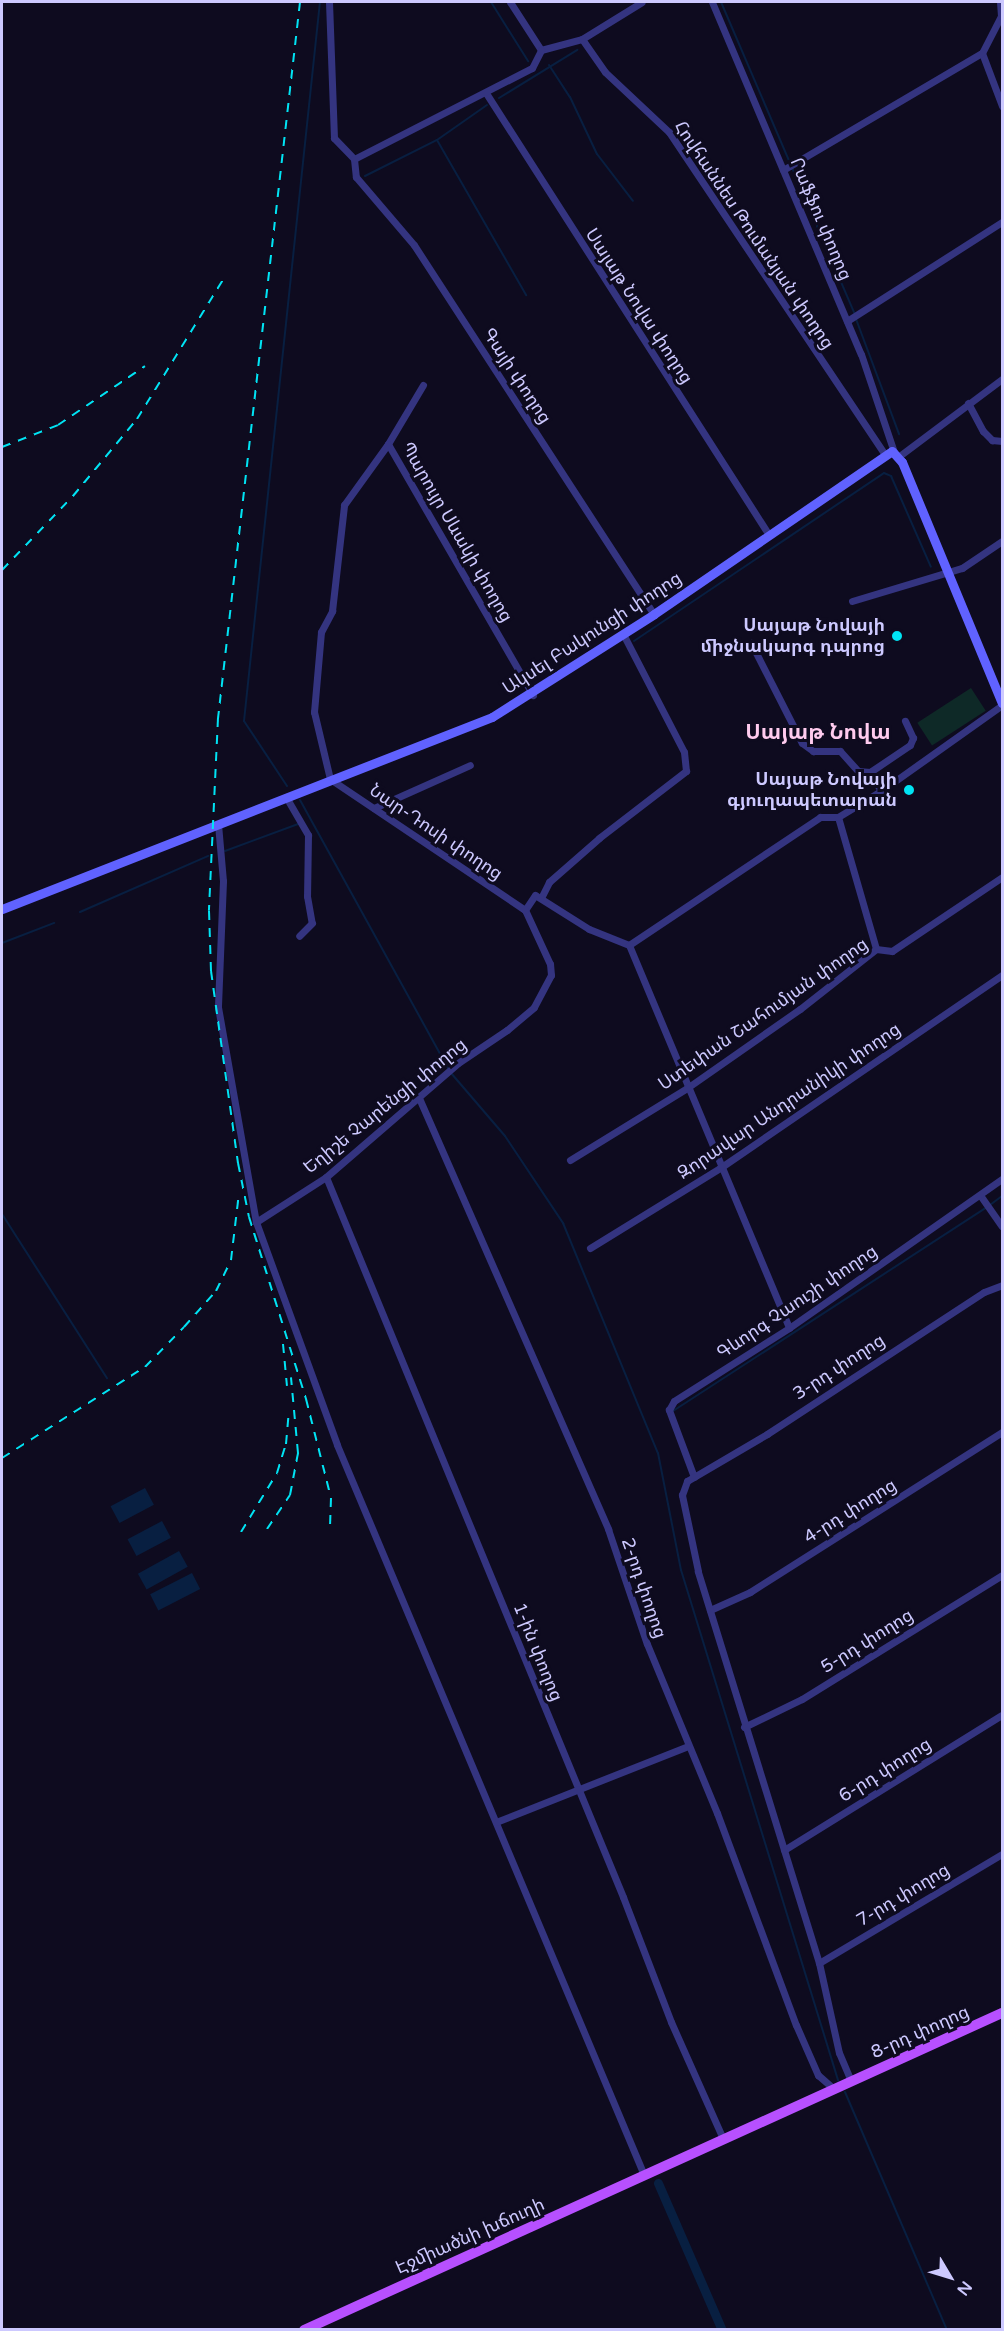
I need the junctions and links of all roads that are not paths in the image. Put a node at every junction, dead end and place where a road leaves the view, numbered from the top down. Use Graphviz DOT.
graph roads {
  1 [pos="329,2"];
  2 [pos="510,2"];
  3 [pos="642,2"];
  4 [pos="712,2"];
  5 [pos="1000,2"];
  6 [pos="1002,16"];
  7 [pos="582,39"];
  8 [pos="541,50"];
  9 [pos="982,53"];
  10 [pos="486,93"];
  11 [pos="1002,106"];
  12 [pos="354,159"];
  13 [pos="787,167"];
  14 [pos="1002,222"];
  15 [pos="847,321"];
  16 [pos="1002,379"];
  17 [pos="423,385"];
  18 [pos="968,403"];
  19 [pos="1002,441"];
  20 [pos="388,444"];
  21 [pos="892,453"];
  22 [pos="769,535"];
  23 [pos="1002,541"];
  24 [pos="948,571"];
  25 [pos="852,601"];
  26 [pos="654,614"];
  27 [pos="623,634"];
  28 [pos="751,643"];
  29 [pos="532,695"];
  30 [pos="1002,704"];
  31 [pos="905,721"];
  32 [pos="470,765"];
  33 [pos="870,772"];
  34 [pos="330,779"];
  35 [pos="881,791"];
  36 [pos="286,796"];
  37 [pos="374,808"];
  38 [pos="838,817"];
  39 [pos="219,824"];
  40 [pos="1002,878"];
  41 [pos="541,898"];
  42 [pos="2,909"];
  43 [pos="525,910"];
  44 [pos="299,936"];
  45 [pos="629,945"];
  46 [pos="876,949"];
  47 [pos="1002,975"];
  48 [pos="687,1088"];
  49 [pos="419,1098"];
  50 [pos="570,1160"];
  51 [pos="720,1168"];
  52 [pos="326,1177"];
  53 [pos="1002,1179"];
  54 [pos="980,1195"];
  55 [pos="256,1222"];
  56 [pos="1002,1226"];
  57 [pos="590,1248"];
  58 [pos="1002,1285"];
  59 [pos="789,1328"];
  60 [pos="1002,1432"];
  61 [pos="694,1477"];
  62 [pos="1002,1575"];
  63 [pos="710,1610"];
  64 [pos="1002,1715"];
  65 [pos="744,1727"];
  66 [pos="688,1746"];
  67 [pos="578,1790"];
  68 [pos="496,1822"];
  69 [pos="784,1850"];
  70 [pos="1002,1854"];
  71 [pos="819,1963"];
  72 [pos="1002,2013"];
  73 [pos="851,2081"];
  74 [pos="834,2089"];
  75 [pos="723,2139"];
  76 [pos="646,2174"];
  77 [pos="304,2330"];
  1 -- 12 [label="street"];
  2 -- 8 [label="street"];
  3 -- 7 [label="street"];
  4 -- 13 [label="street, Րաֆֆու փողոց"];
  5 -- 6 [label="street"];
  6 -- 9 [label="street"];
  7 -- 8 [label="street"];
  7 -- 21 [label="street, Հովհաննես Թումանյան փողոց"];
  8 -- 10 [label="street"];
  9 -- 11 [label="street"];
  9 -- 13 [label="street"];
  10 -- 12 [label="street"];
  10 -- 22 [label="street, Սայաթ Նովա փողոց"];
  12 -- 26 [label="street, Գայի փողոց"];
  13 -- 15 [label="street, Րաֆֆու փողոց"];
  14 -- 15 [label="street"];
  15 -- 21 [label="street, Րաֆֆու փողոց"];
  16 -- 18 [label="street"];
  17 -- 20 [label="street, Պարույր Սևակի փողոց"];
  18 -- 19 [label="street"];
  18 -- 21 [label="street"];
  20 -- 29 [label="street, Պարույր Սևակի փողոց"];
  20 -- 34 [label="street"];
  21 -- 22 [label="main road, Ակսել Բակունցի փողոց"];
  21 -- 24 [label="main road, Րաֆֆու փողոց"];
  22 -- 26 [label="main road, Ակսել Բակունցի փողոց"];
  23 -- 24 [label="street"];
  24 -- 25 [label="street"];
  24 -- 30 [label="main road, Րաֆֆու փողոց"];
  26 -- 27 [label="main road, Ակսել Բակունցի փողոց"];
  27 -- 29 [label="main road, Ակսել Բակունցի փողոց"];
  27 -- 41 [label="street"];
  28 -- 33 [label="street"];
  29 -- 34 [label="main road, Ակսել Բակունցի փողոց"];
  30 -- 35 [label="street"];
  31 -- 33 [label="street"];
  32 -- 37 [label="street"];
  33 -- 35 [label="street"];
  34 -- 36 [label="main road, Ակսել Բակունցի փողոց"];
  34 -- 37 [label="street, Նար-Դոսի փողոց"];
  35 -- 38 [label="street"];
  36 -- 39 [label="main road, Ակսել Բակունցի փողոց"];
  36 -- 44 [label="street"];
  37 -- 43 [label="street, Նար-Դոսի փողոց"];
  38 -- 45 [label="street"];
  38 -- 46 [label="street"];
  39 -- 42 [label="main road, Ակսել Բակունցի փողոց"];
  39 -- 55 [label="street"];
  40 -- 46 [label="street, Ստեփան Շահումյան փողոց"];
  41 -- 43 [label="street"];
  41 -- 45 [label="street"];
  43 -- 49 [label="street, Եղիշե Չարենցի փողոց"];
  45 -- 48 [label="street"];
  46 -- 48 [label="street, Ստեփան Շահումյան փողոց"];
  47 -- 51 [label="street, Զորավար Անդրանիկի փողոց"];
  48 -- 50 [label="street, Ստեփան Շահումյան փողոց"];
  48 -- 51 [label="street"];
  49 -- 52 [label="street, Եղիշե Չարենցի փողոց"];
  49 -- 66 [label="street, 2-րդ փողոց"];
  51 -- 57 [label="street, Զորավար Անդրանիկի փողոց"];
  51 -- 59 [label="street"];
  52 -- 55 [label="street, Եղիշե Չարենցի փողոց"];
  52 -- 67 [label="street, 1-ին փողոց"];
  53 -- 54 [label="street, Գևորգ Չաուշի փողոց"];
  54 -- 56 [label="street"];
  54 -- 59 [label="street, Գևորգ Չաուշի փողոց"];
  55 -- 68 [label="street"];
  58 -- 61 [label="street, 3-րդ փողոց"];
  59 -- 61 [label="street, Գևորգ Չաուշի փողոց"];
  60 -- 63 [label="street, 4-րդ փողոց"];
  61 -- 63 [label="street"];
  62 -- 65 [label="street, 5-րդ փողոց"];
  63 -- 65 [label="street"];
  64 -- 69 [label="street, 6-րդ փողոց"];
  65 -- 69 [label="street"];
  66 -- 67 [label="street"];
  66 -- 74 [label="street, 2-րդ փողոց"];
  67 -- 68 [label="street"];
  67 -- 75 [label="street, 1-ին փողոց"];
  68 -- 76 [label="street"];
  69 -- 71 [label="street"];
  70 -- 71 [label="street, 7-րդ փողոց"];
  71 -- 73 [label="street"];
  72 -- 73 [label="main road, 8-րդ փողոց"];
  73 -- 74 [label="main road, 8-րդ փողոց"];
  74 -- 75 [label="main road, 8-րդ փողոց"];
  75 -- 76 [label="main road, Էջմիածնի խճուղի"];
  76 -- 77 [label="main road, Էջմիածնի խճուղի"];
}
